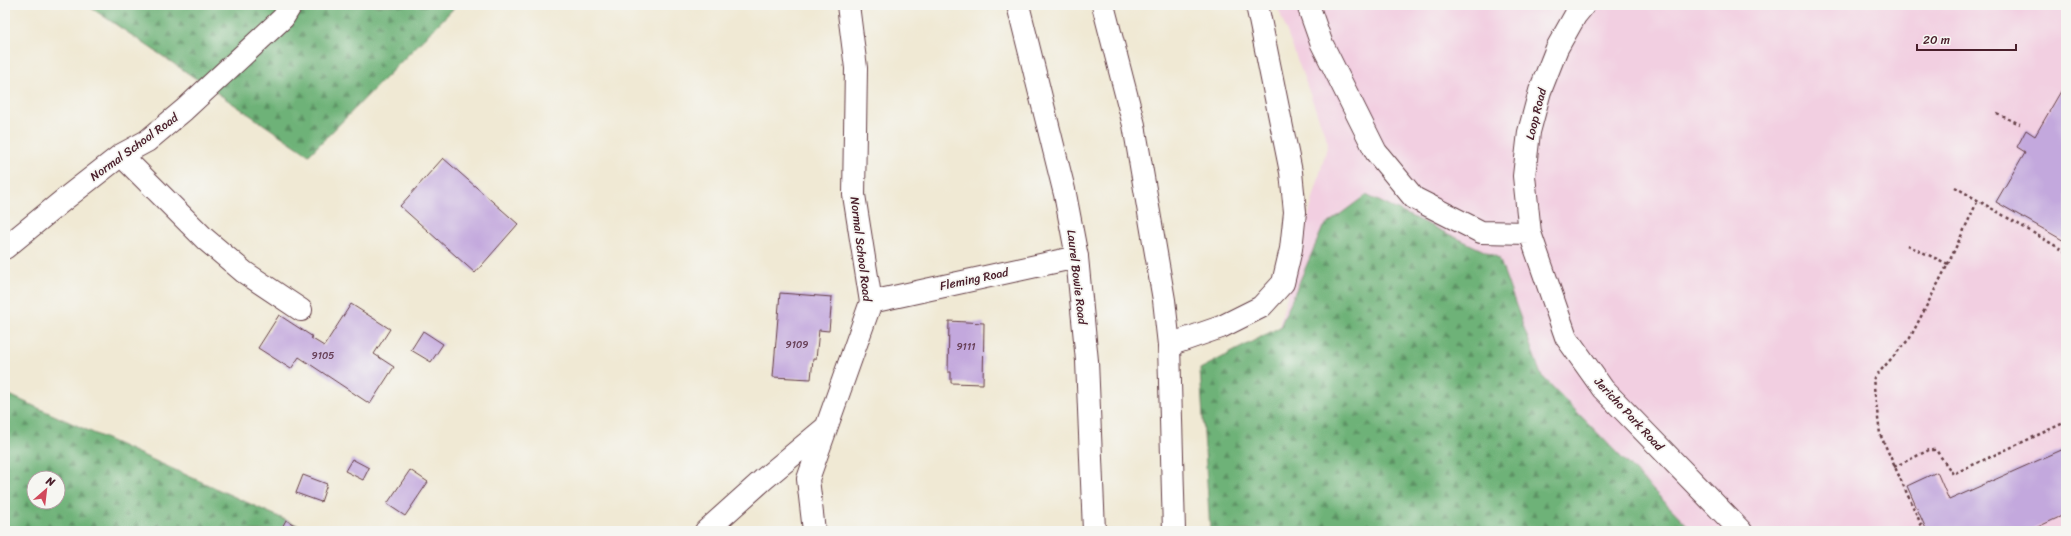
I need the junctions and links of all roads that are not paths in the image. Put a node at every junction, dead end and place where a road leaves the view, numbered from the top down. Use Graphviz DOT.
graph roads {
  1 [pos="291,5"];
  2 [pos="848,5"];
  3 [pos="1018,5"];
  4 [pos="1103,5"];
  5 [pos="1257,5"];
  6 [pos="1308,5"];
  7 [pos="1584,5"];
  8 [pos="121,155"];
  9 [pos="1530,233"];
  10 [pos="5,248"];
  11 [pos="1077,257"];
  12 [pos="871,302"];
  13 [pos="301,310"];
  14 [pos="1169,345"];
  15 [pos="824,429"];
  16 [pos="706,531"];
  17 [pos="814,531"];
  18 [pos="1094,531"];
  19 [pos="1174,531"];
  20 [pos="1741,531"];
  1 -- 8 [label="street, Normal School Road"];
  2 -- 12 [label="street, Normal School Road"];
  3 -- 11 [label="street, Laurel Bowie Road"];
  4 -- 14 [label="street"];
  5 -- 14 [label="street"];
  6 -- 9 [label="street"];
  7 -- 9 [label="street, Loop Road"];
  8 -- 10 [label="street, Normal School Road"];
  8 -- 13 [label="street"];
  9 -- 20 [label="street, Jericho Park Road"];
  11 -- 12 [label="street, Fleming Road"];
  11 -- 18 [label="street, Laurel Bowie Road"];
  12 -- 15 [label="street, Normal School Road"];
  14 -- 19 [label="street"];
  15 -- 16 [label="street"];
  15 -- 17 [label="street, Normal School Road"];
}
